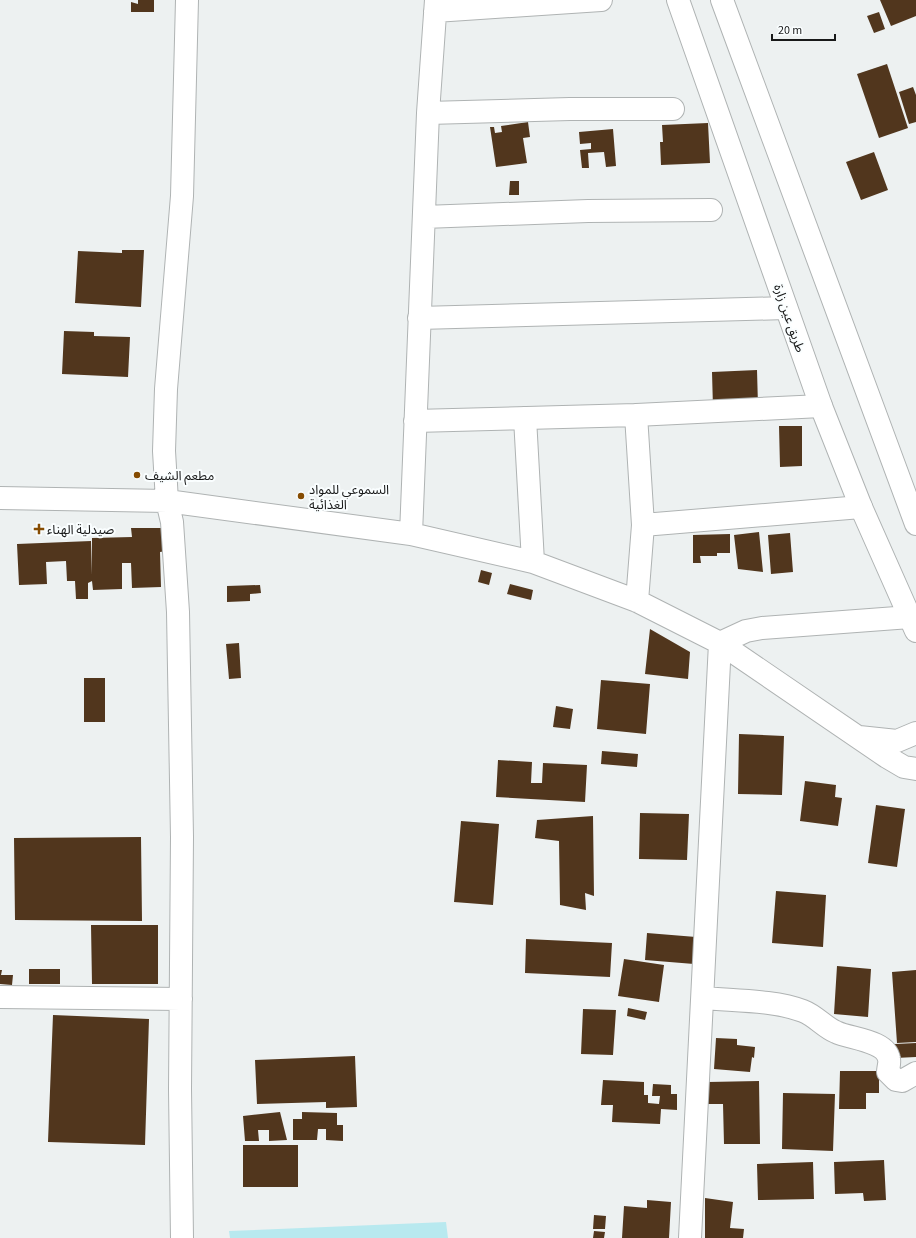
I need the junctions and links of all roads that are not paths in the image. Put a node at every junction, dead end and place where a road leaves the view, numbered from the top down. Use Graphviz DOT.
graph roads {
  1 [pos="187,0"];
  2 [pos="601,0"];
  3 [pos="678,0"];
  4 [pos="722,0"];
  5 [pos="435,6"];
  6 [pos="673,109"];
  7 [pos="428,112"];
  8 [pos="711,210"];
  9 [pos="424,217"];
  10 [pos="786,308"];
  11 [pos="419,318"];
  12 [pos="821,406"];
  13 [pos="636,415"];
  14 [pos="525,418"];
  15 [pos="415,421"];
  16 [pos="0,498"];
  17 [pos="167,501"];
  18 [pos="861,507"];
  19 [pos="916,524"];
  20 [pos="643,525"];
  21 [pos="411,534"];
  22 [pos="533,562"];
  23 [pos="637,601"];
  24 [pos="913,624"];
  25 [pos="720,643"];
  26 [pos="916,733"];
  27 [pos="856,737"];
  28 [pos="916,769"];
  29 [pos="0,996"];
  30 [pos="703,998"];
  31 [pos="181,999"];
  32 [pos="916,1073"];
  33 [pos="182,1212"];
  34 [pos="182,1238"];
  35 [pos="193,1238"];
  36 [pos="690,1238"];
  1 -- 17 [label="street"];
  2 -- 5 [label="street"];
  3 -- 10 [label="street, طريق عين زارة"];
  4 -- 19 [label="street"];
  5 -- 7 [label="street"];
  6 -- 7 [label="street"];
  7 -- 9 [label="street"];
  8 -- 9 [label="street"];
  9 -- 11 [label="street"];
  10 -- 11 [label="street"];
  10 -- 12 [label="street, طريق عين زارة"];
  11 -- 15 [label="street"];
  12 -- 13 [label="street"];
  12 -- 18 [label="street, طريق عين زارة"];
  13 -- 14 [label="street"];
  13 -- 20 [label="street"];
  14 -- 15 [label="street"];
  14 -- 22 [label="street"];
  15 -- 21 [label="street"];
  16 -- 17 [label="street"];
  17 -- 21 [label="street"];
  17 -- 31 [label="street"];
  18 -- 20 [label="street"];
  18 -- 24 [label="street, طريق عين زارة"];
  20 -- 23 [label="street"];
  21 -- 22 [label="street"];
  22 -- 23 [label="street"];
  23 -- 25 [label="street"];
  24 -- 25 [label="street"];
  25 -- 27 [label="street"];
  25 -- 30 [label="street"];
  26 -- 27 [label="street"];
  27 -- 28 [label="street"];
  29 -- 31 [label="street"];
  30 -- 32 [label="street"];
  30 -- 36 [label="street"];
  31 -- 33 [label="street"];
  33 -- 34 [label="street"];
  33 -- 35 [label="street"];
}
